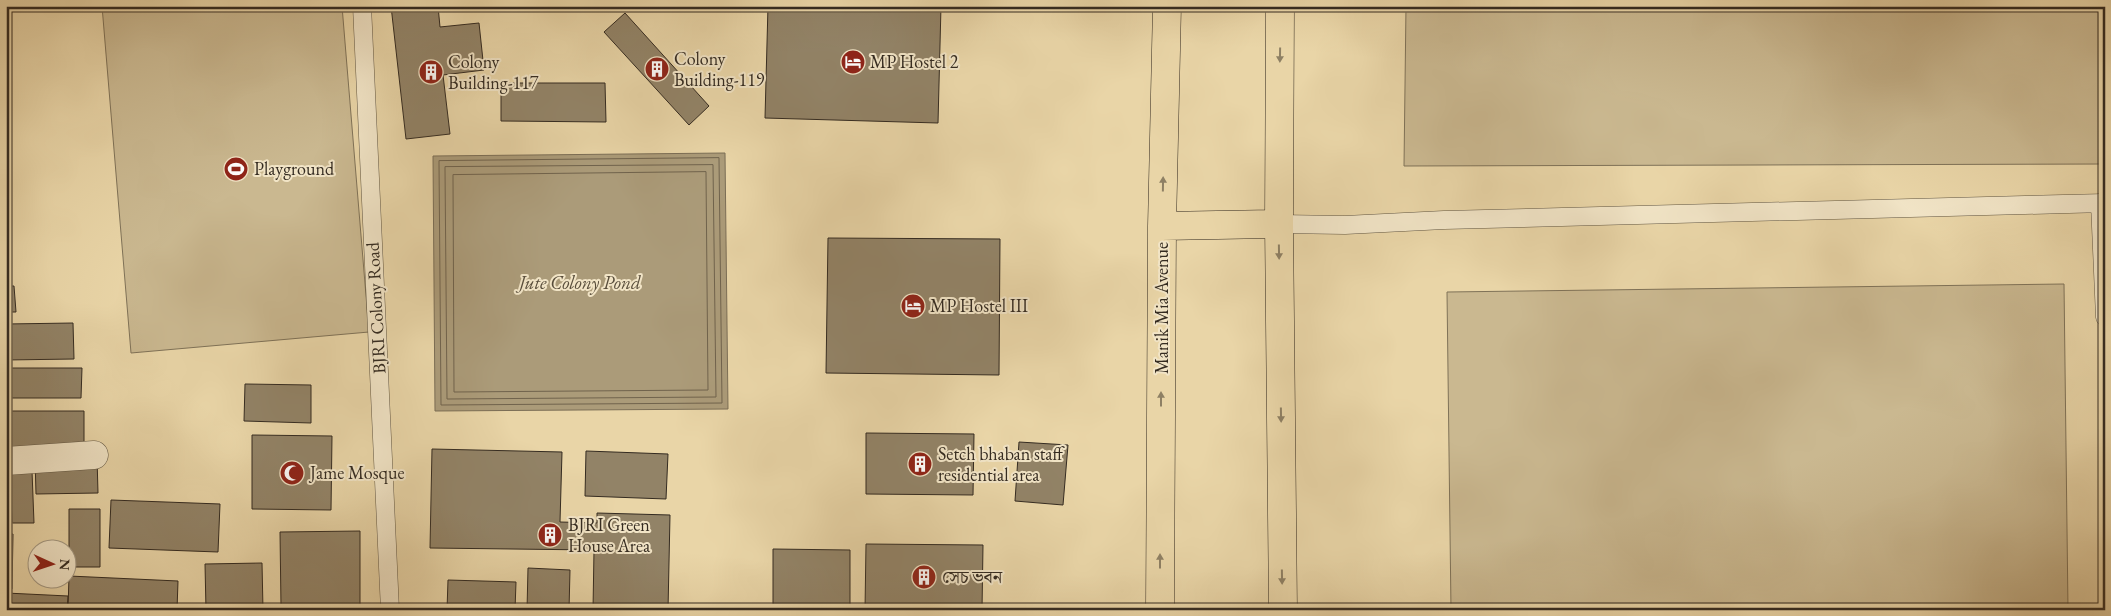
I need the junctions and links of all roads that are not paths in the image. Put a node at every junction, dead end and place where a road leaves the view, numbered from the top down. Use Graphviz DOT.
graph roads {
  1 [pos="362,6"];
  2 [pos="1167,6"];
  3 [pos="1280,6"];
  4 [pos="2102,203"];
  5 [pos="1279,224"];
  6 [pos="1162,226"];
  7 [pos="2105,318"];
  8 [pos="94,455"];
  9 [pos="6,461"];
  10 [pos="390,610"];
  11 [pos="1160,610"];
  12 [pos="1283,610"];
  1 -- 10 [label="lane, BJRI Colony Road"];
  6 -- 2 [label="highway, Manik Mia Avenue, one-way"];
  3 -- 5 [label="highway, one-way"];
  4 -- 5 [label="lane"];
  4 -- 7 [label="lane"];
  5 -- 6 [label="highway"];
  5 -- 12 [label="highway, one-way"];
  11 -- 6 [label="highway, Manik Mia Avenue, one-way"];
  8 -- 9 [label="street"];
}
